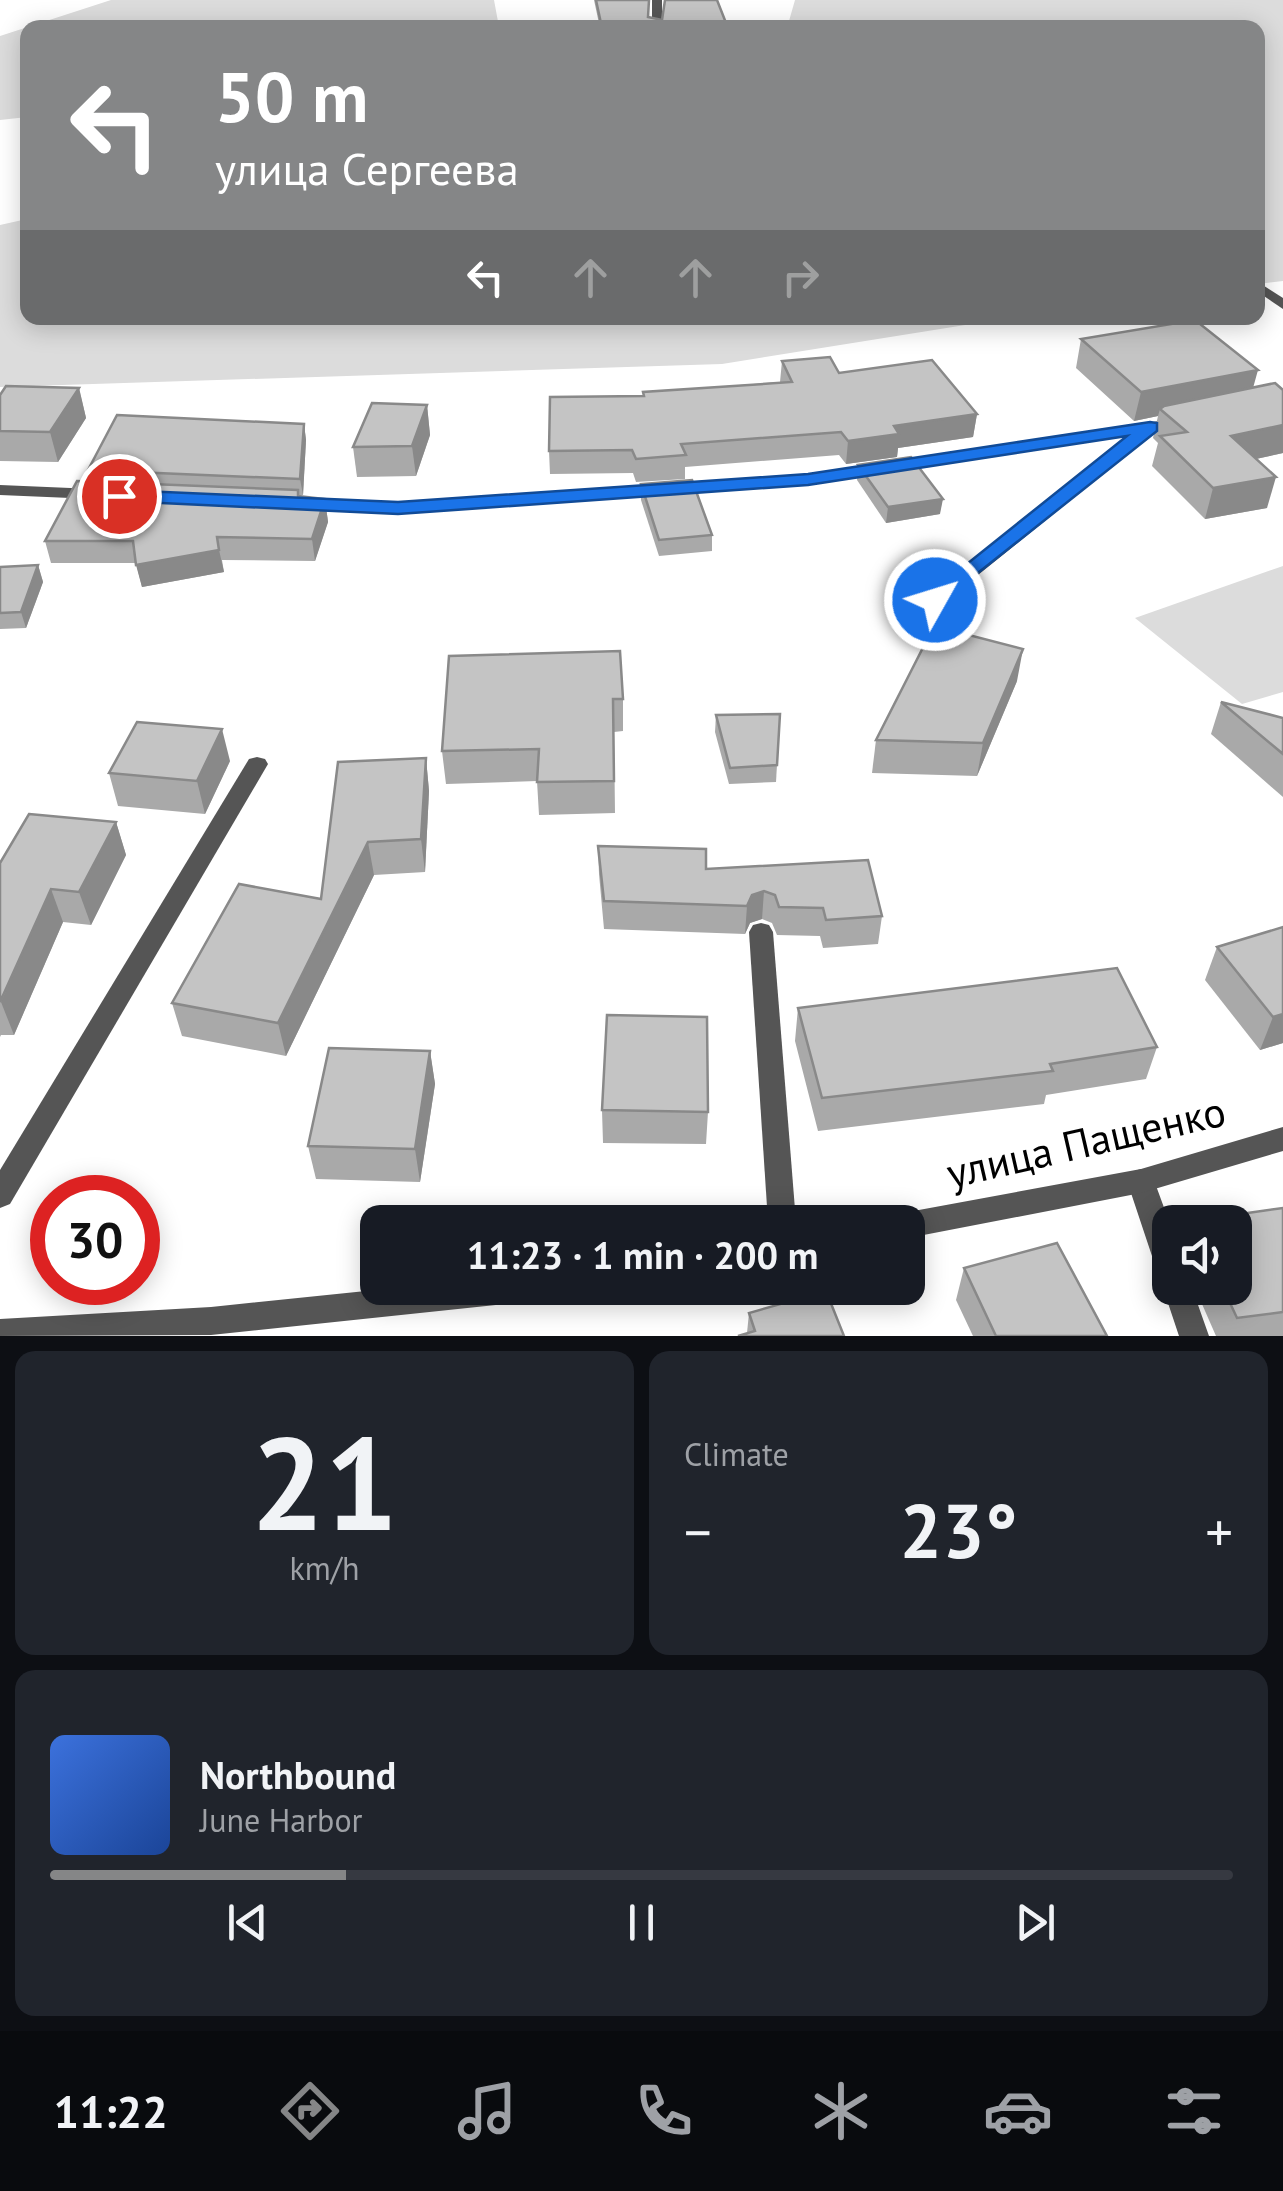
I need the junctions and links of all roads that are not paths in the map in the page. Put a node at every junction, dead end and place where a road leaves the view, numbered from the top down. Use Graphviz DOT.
graph roads {
  1 [pos="1206,419"];
  2 [pos="1150,427"];
  3 [pos="0,490"];
  4 [pos="119,496"];
  5 [pos="278,502"];
  6 [pos="935,600"];
  7 [pos="257,764"];
  8 [pos="761,932"];
  9 [pos="1283,1139"];
  10 [pos="1141,1180"];
  11 [pos="0,1195"];
  12 [pos="781,1205"];
  13 [pos="1152,1212"];
  14 [pos="925,1222"];
  15 [pos="363,1305"];
  16 [pos="1184,1305"];
  17 [pos="0,1333"];
  18 [pos="1194,1336"];
  1 -- 2 [label="street"];
  2 -- 5 [label="street"];
  2 -- 6 [label="street"];
  3 -- 4 [label="street"];
  7 -- 11 [label="street"];
  8 -- 12 [label="street"];
  9 -- 10 [label="street, улица Пащенко"];
  10 -- 13 [label="street"];
  10 -- 14 [label="street, улица Пащенко"];
  15 -- 17 [label="street"];
  16 -- 18 [label="street"];
}
